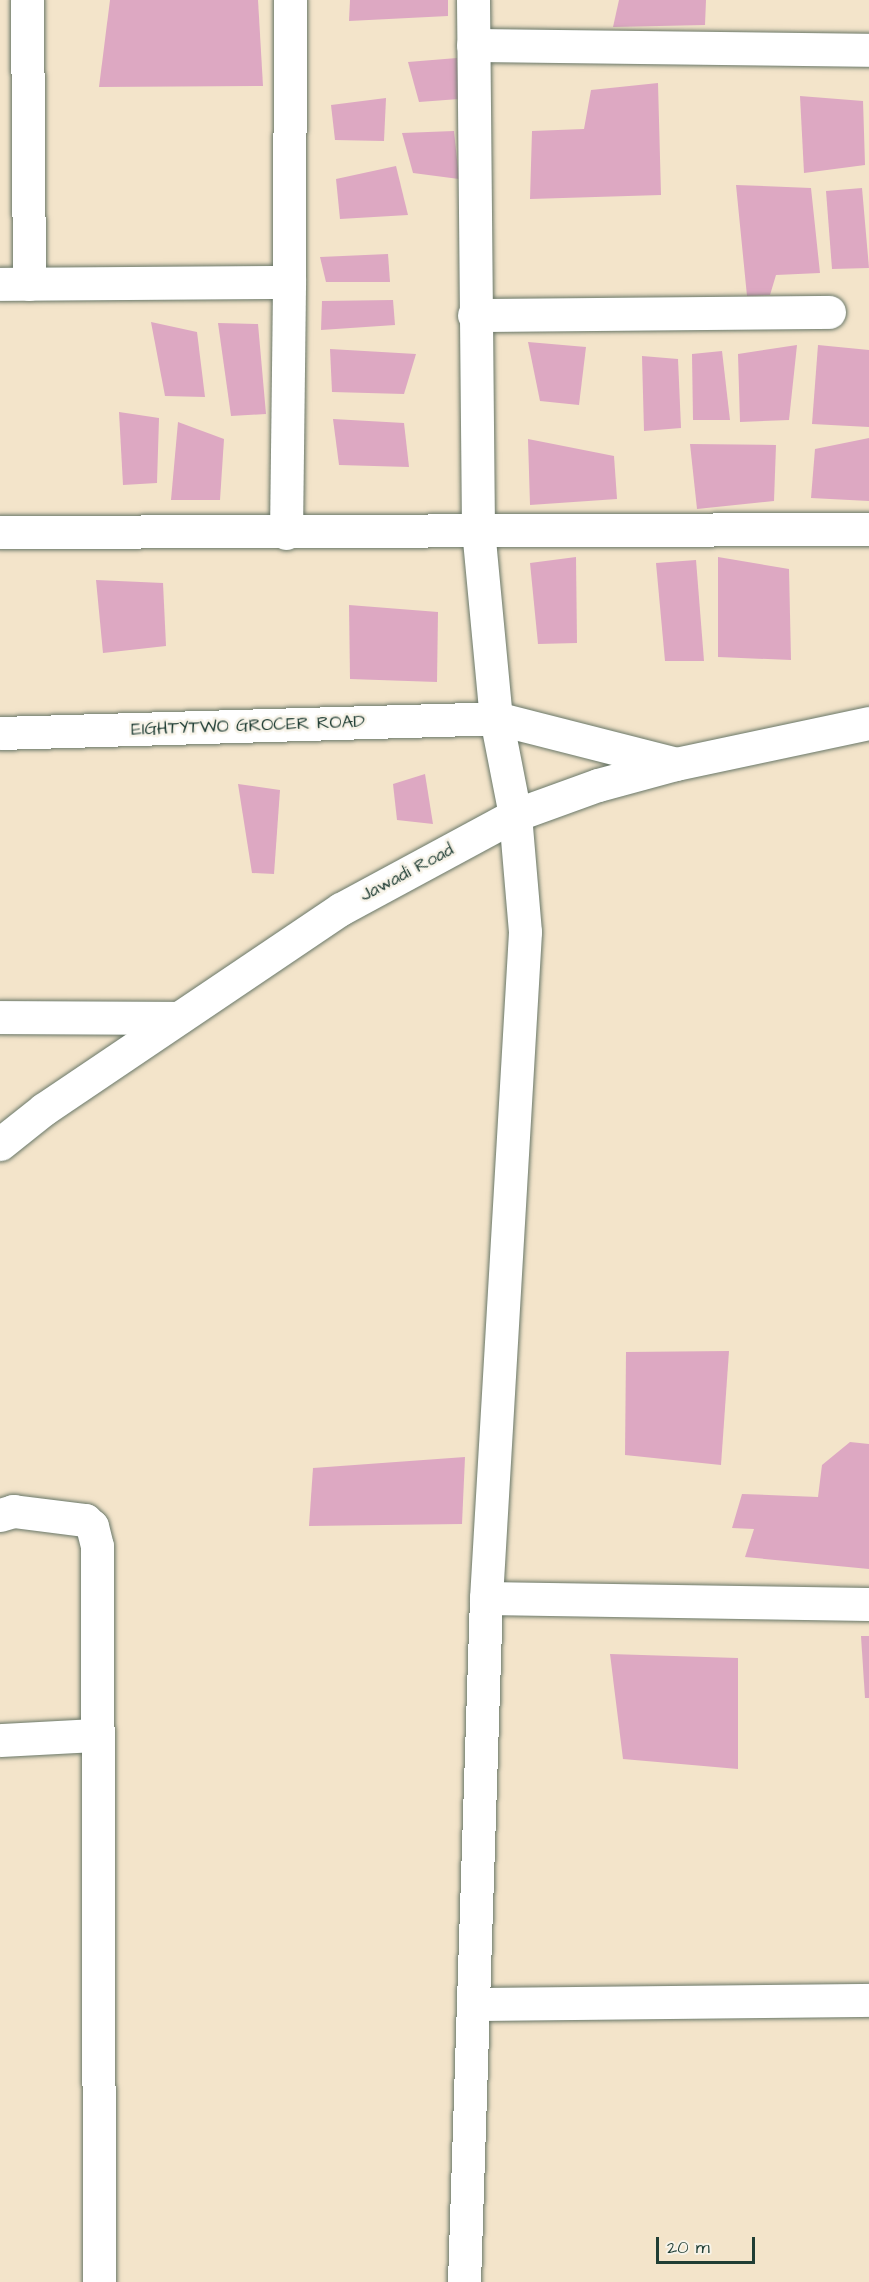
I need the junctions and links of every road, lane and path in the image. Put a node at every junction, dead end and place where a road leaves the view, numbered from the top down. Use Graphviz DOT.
graph roads {
  1 [pos="27,0"];
  2 [pos="290,0"];
  3 [pos="473,0"];
  4 [pos="473,45"];
  5 [pos="869,50"];
  6 [pos="289,282"];
  7 [pos="15,284"];
  8 [pos="829,312"];
  9 [pos="474,315"];
  10 [pos="478,529"];
  11 [pos="869,529"];
  12 [pos="0,532"];
  13 [pos="286,533"];
  14 [pos="496,718"];
  15 [pos="869,723"];
  16 [pos="0,733"];
  17 [pos="676,764"];
  18 [pos="515,815"];
  19 [pos="0,1017"];
  20 [pos="178,1018"];
  21 [pos="0,1144"];
  22 [pos="0,1515"];
  23 [pos="486,1598"];
  24 [pos="869,1604"];
  25 [pos="97,1736"];
  26 [pos="0,1740"];
  27 [pos="869,2000"];
  28 [pos="473,2004"];
  29 [pos="99,2282"];
  30 [pos="464,2282"];
  1 -- 7 [label="street"];
  2 -- 6 [label="street"];
  3 -- 4 [label="street"];
  4 -- 5 [label="street"];
  4 -- 9 [label="street"];
  6 -- 7 [label="street"];
  6 -- 13 [label="street"];
  8 -- 9 [label="street"];
  9 -- 10 [label="street"];
  10 -- 11 [label="street"];
  10 -- 13 [label="street"];
  10 -- 14 [label="street"];
  12 -- 13 [label="street"];
  14 -- 16 [label="street, EIGHTYTWO GROCER ROAD"];
  14 -- 17 [label="street, EIGHTYTWO GROCER ROAD"];
  14 -- 18 [label="street"];
  15 -- 17 [label="street, Jawadi Road"];
  17 -- 18 [label="street, Jawadi Road"];
  18 -- 20 [label="street, Jawadi Road"];
  18 -- 23 [label="street"];
  19 -- 20 [label="street"];
  20 -- 21 [label="street, Jawadi Road"];
  22 -- 25 [label="street"];
  23 -- 24 [label="street"];
  23 -- 28 [label="street"];
  25 -- 26 [label="street"];
  25 -- 29 [label="street"];
  27 -- 28 [label="street"];
  28 -- 30 [label="street"];
}
